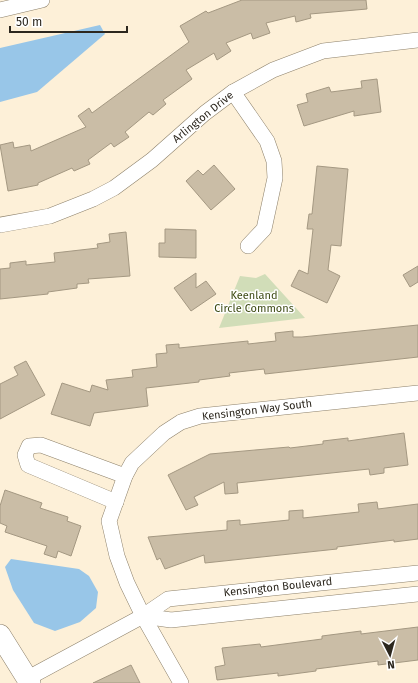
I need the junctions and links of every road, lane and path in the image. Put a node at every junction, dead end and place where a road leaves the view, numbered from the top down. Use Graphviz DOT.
graph roads {
  1 [pos="42,0"];
  2 [pos="0,10"];
  3 [pos="418,40"];
  4 [pos="233,92"];
  5 [pos="0,225"];
  6 [pos="248,246"];
  7 [pos="418,393"];
  8 [pos="125,476"];
  9 [pos="116,502"];
  10 [pos="418,572"];
  11 [pos="418,594"];
  12 [pos="143,616"];
  13 [pos="0,635"];
  14 [pos="29,680"];
  15 [pos="181,683"];
  1 -- 2 [label="street"];
  3 -- 4 [label="street, Arlington Drive"];
  4 -- 5 [label="street, Arlington Drive"];
  4 -- 6 [label="street"];
  7 -- 8 [label="street, Kensington Way South"];
  8 -- 9 [label="street, Kensington Way South"];
  8 -- 9 [label="street"];
  9 -- 12 [label="street, Kensington Way South"];
  10 -- 12 [label="street, Kensington Boulevard"];
  11 -- 12 [label="street, Kensington Boulevard"];
  12 -- 14 [label="street, Kensington Boulevard"];
  12 -- 15 [label="street, Kensington Way South"];
  13 -- 14 [label="street"];
}
